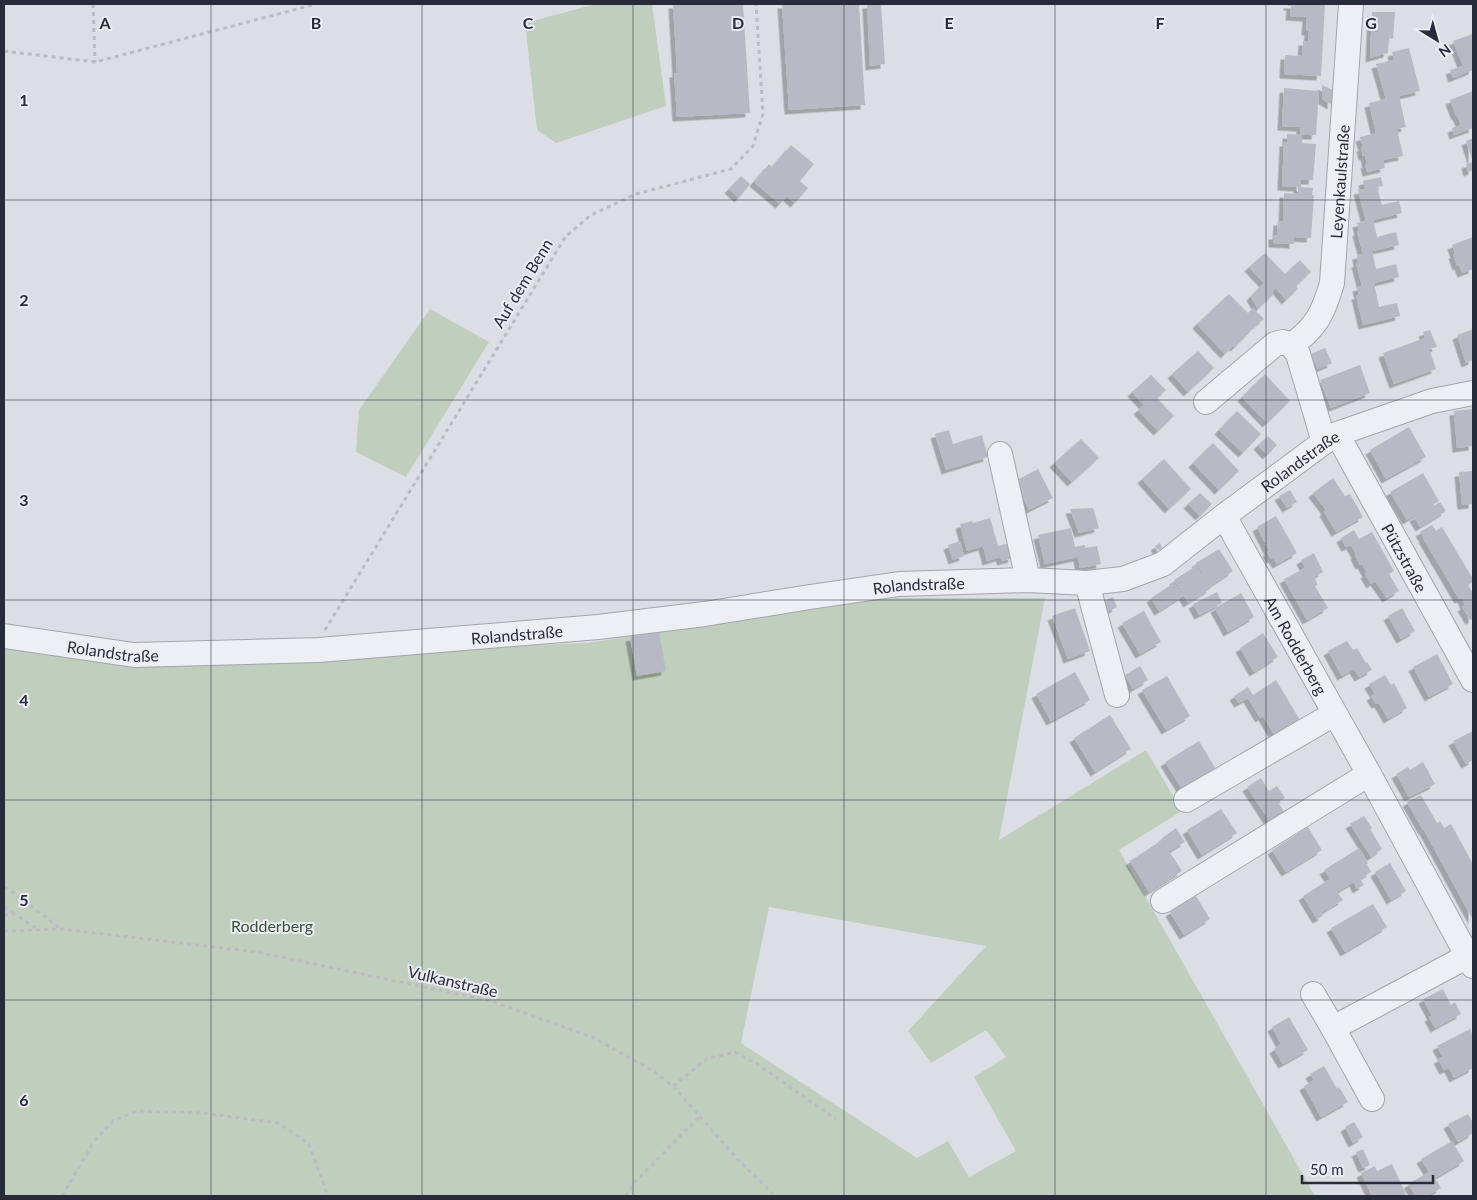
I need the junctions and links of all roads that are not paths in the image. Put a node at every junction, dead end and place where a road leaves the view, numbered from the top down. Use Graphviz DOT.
graph roads {
  1 [pos="1351,4"];
  2 [pos="1291,345"];
  3 [pos="1473,393"];
  4 [pos="1206,402"];
  5 [pos="1331,438"];
  6 [pos="1000,454"];
  7 [pos="1224,516"];
  8 [pos="1028,580"];
  9 [pos="1087,583"];
  10 [pos="4,636"];
  11 [pos="1472,676"];
  12 [pos="1117,695"];
  13 [pos="1334,714"];
  14 [pos="1369,774"];
  15 [pos="1186,800"];
  16 [pos="1162,901"];
  17 [pos="1470,961"];
  18 [pos="1313,994"];
  19 [pos="1332,1028"];
  20 [pos="1372,1099"];
  1 -- 2 [label="street, Leyenkaulstraße"];
  2 -- 4 [label="street, Leyenkaulstraße"];
  2 -- 5 [label="street"];
  3 -- 5 [label="street, Rolandstraße"];
  5 -- 7 [label="street, Rolandstraße"];
  5 -- 11 [label="street, Pützstraße"];
  6 -- 8 [label="street"];
  7 -- 9 [label="street, Rolandstraße"];
  7 -- 13 [label="street, Am Rodderberg"];
  8 -- 9 [label="street, Rolandstraße"];
  8 -- 10 [label="street, Rolandstraße"];
  9 -- 12 [label="street"];
  13 -- 14 [label="street, Am Rodderberg"];
  13 -- 15 [label="street"];
  14 -- 16 [label="street"];
  14 -- 17 [label="street, Am Rodderberg"];
  17 -- 19 [label="street, Am Rodderberg"];
  18 -- 19 [label="street"];
  19 -- 20 [label="street"];
}
